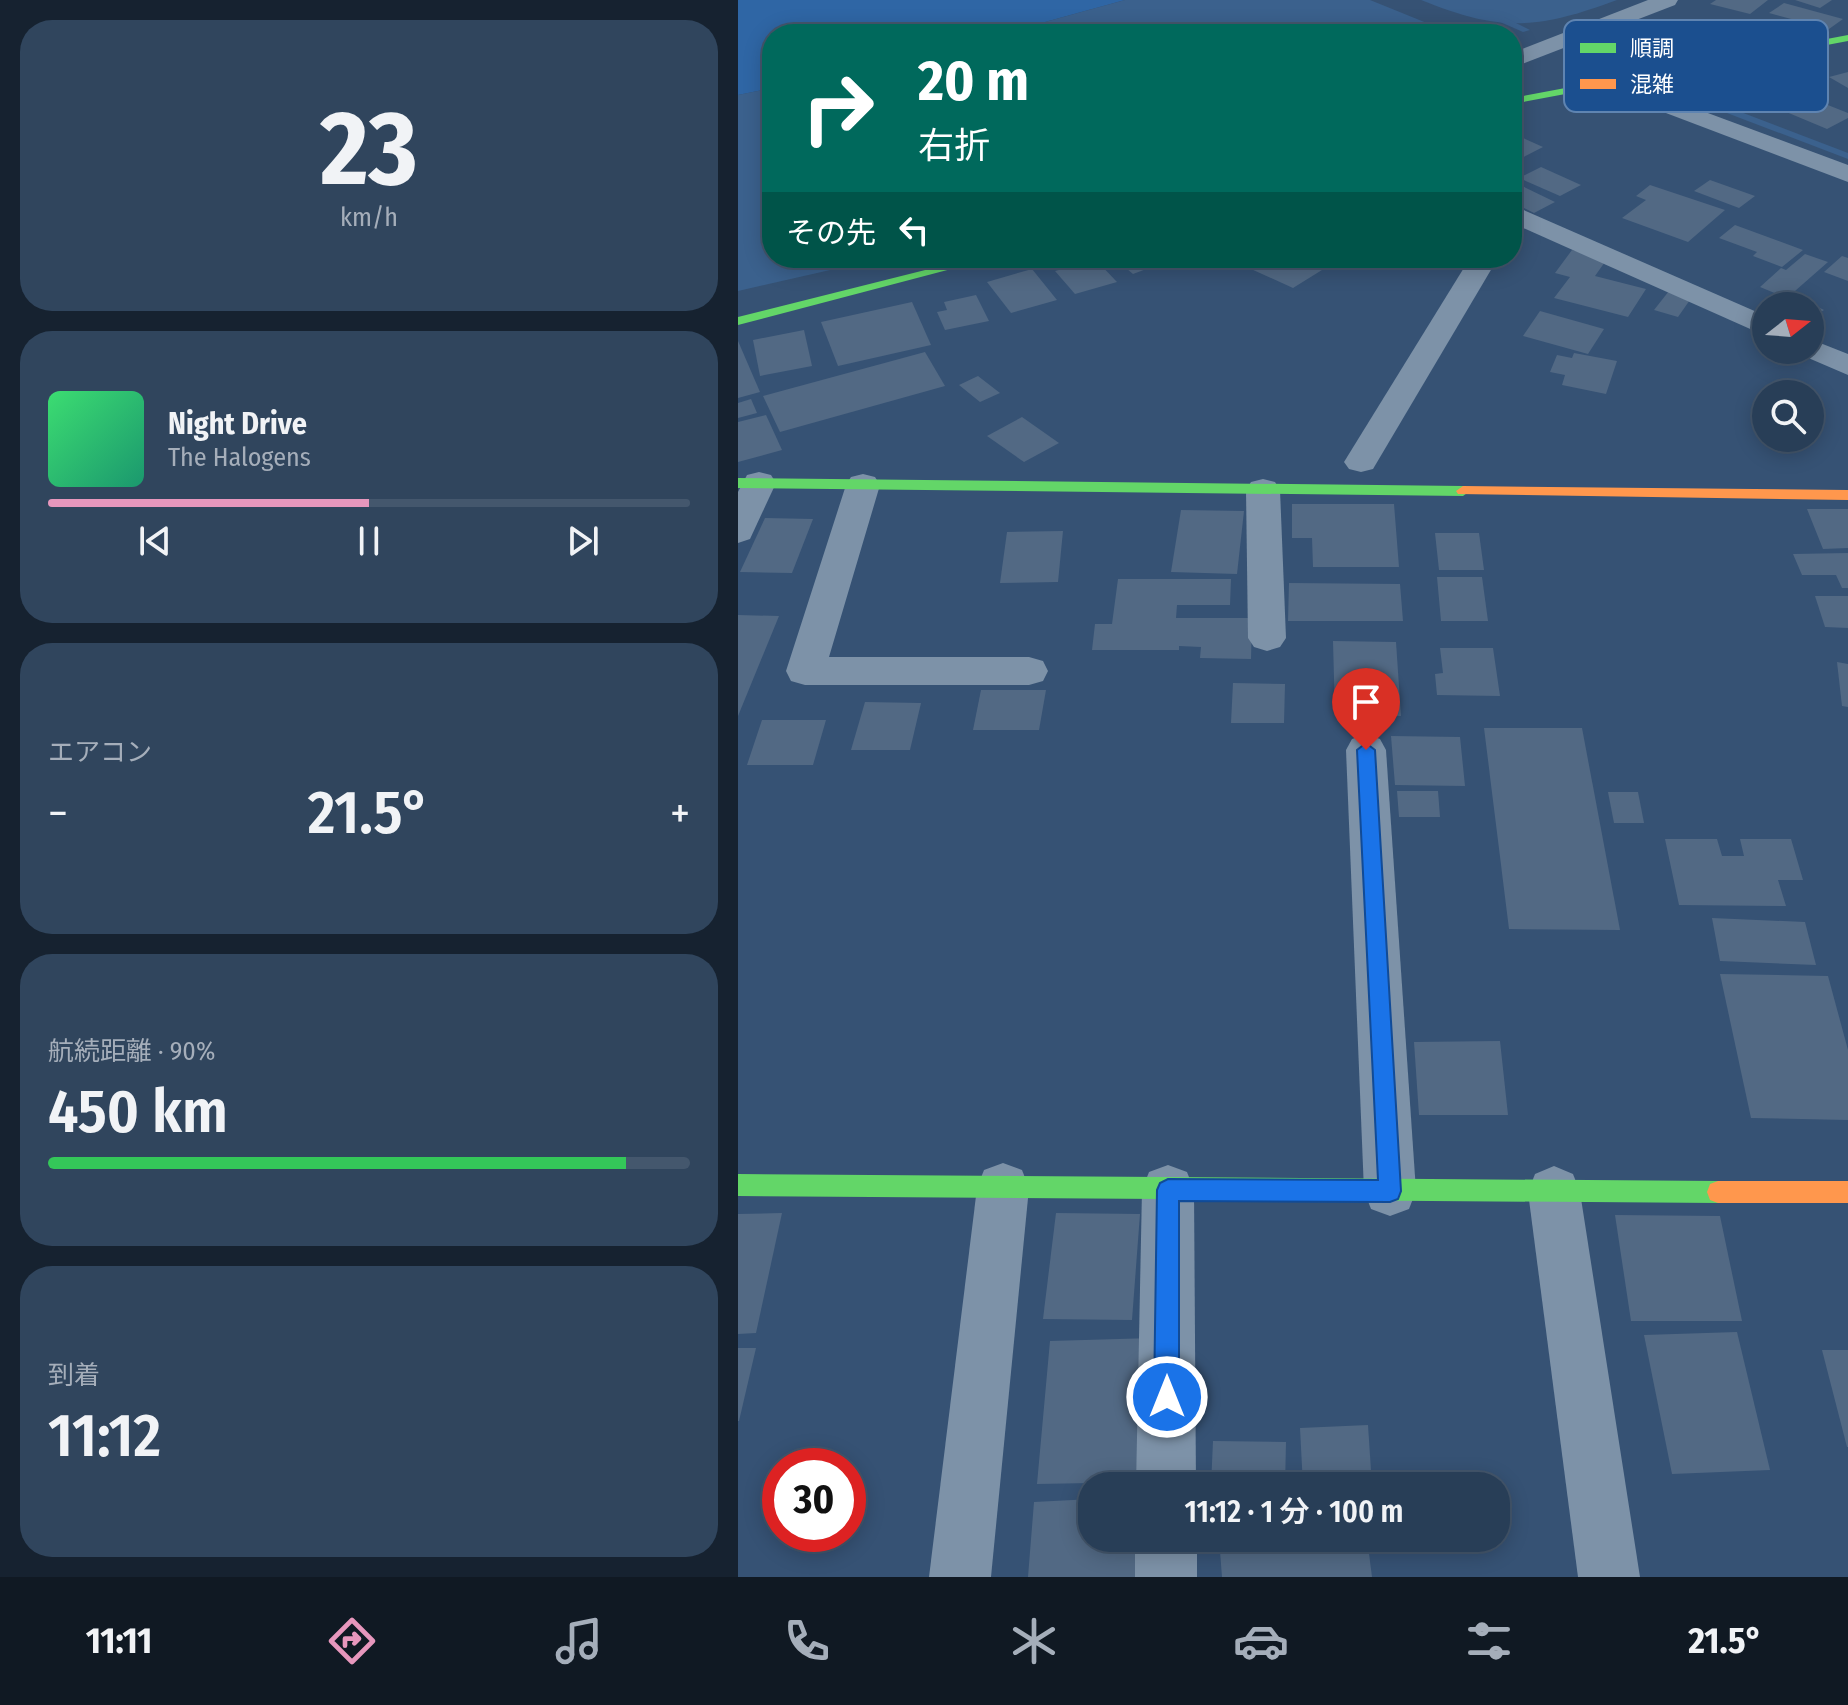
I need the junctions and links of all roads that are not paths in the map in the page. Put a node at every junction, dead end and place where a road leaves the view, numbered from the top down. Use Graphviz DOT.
graph roads {
  1 [pos="1667,0"];
  2 [pos="1616,20"];
  3 [pos="1848,38"];
  4 [pos="1564,41"];
  5 [pos="1828,42"];
  6 [pos="1522,57"];
  7 [pos="1564,91"];
  8 [pos="1522,99"];
  9 [pos="1684,112"];
  10 [pos="1848,174"];
  11 [pos="1522,217"];
  12 [pos="947,268"];
  13 [pos="1478,268"];
  14 [pos="738,321"];
  15 [pos="1752,321"];
  16 [pos="1824,355"];
  17 [pos="1848,366"];
  18 [pos="1361,462"];
  19 [pos="748,483"];
  20 [pos="863,485"];
  21 [pos="1263,490"];
  22 [pos="1848,495"];
  23 [pos="738,531"];
  24 [pos="1267,638"];
  25 [pos="1029,671"];
  26 [pos="1366,750"];
  27 [pos="738,1185"];
  28 [pos="1003,1188"];
  29 [pos="1168,1190"];
  30 [pos="1390,1191"];
  31 [pos="1554,1192"];
  32 [pos="1848,1192"];
  33 [pos="1166,1472"];
  34 [pos="1166,1552"];
  35 [pos="960,1577"];
  36 [pos="1166,1577"];
  37 [pos="1609,1577"];
  1 -- 2 [label="street"];
  3 -- 5 [label="street"];
  4 -- 6 [label="street"];
  7 -- 8 [label="street"];
  9 -- 10 [label="street"];
  11 -- 15 [label="street"];
  12 -- 14 [label="street"];
  13 -- 18 [label="street"];
  16 -- 17 [label="street"];
  19 -- 20 [label="street"];
  19 -- 23 [label="street"];
  20 -- 21 [label="street"];
  20 -- 25 [label="street"];
  21 -- 22 [label="street"];
  21 -- 24 [label="street"];
  26 -- 30 [label="street"];
  27 -- 28 [label="street"];
  28 -- 29 [label="street"];
  28 -- 35 [label="street"];
  29 -- 30 [label="street"];
  29 -- 33 [label="street"];
  30 -- 31 [label="street"];
  31 -- 32 [label="street"];
  31 -- 37 [label="street"];
  34 -- 36 [label="street"];
}
